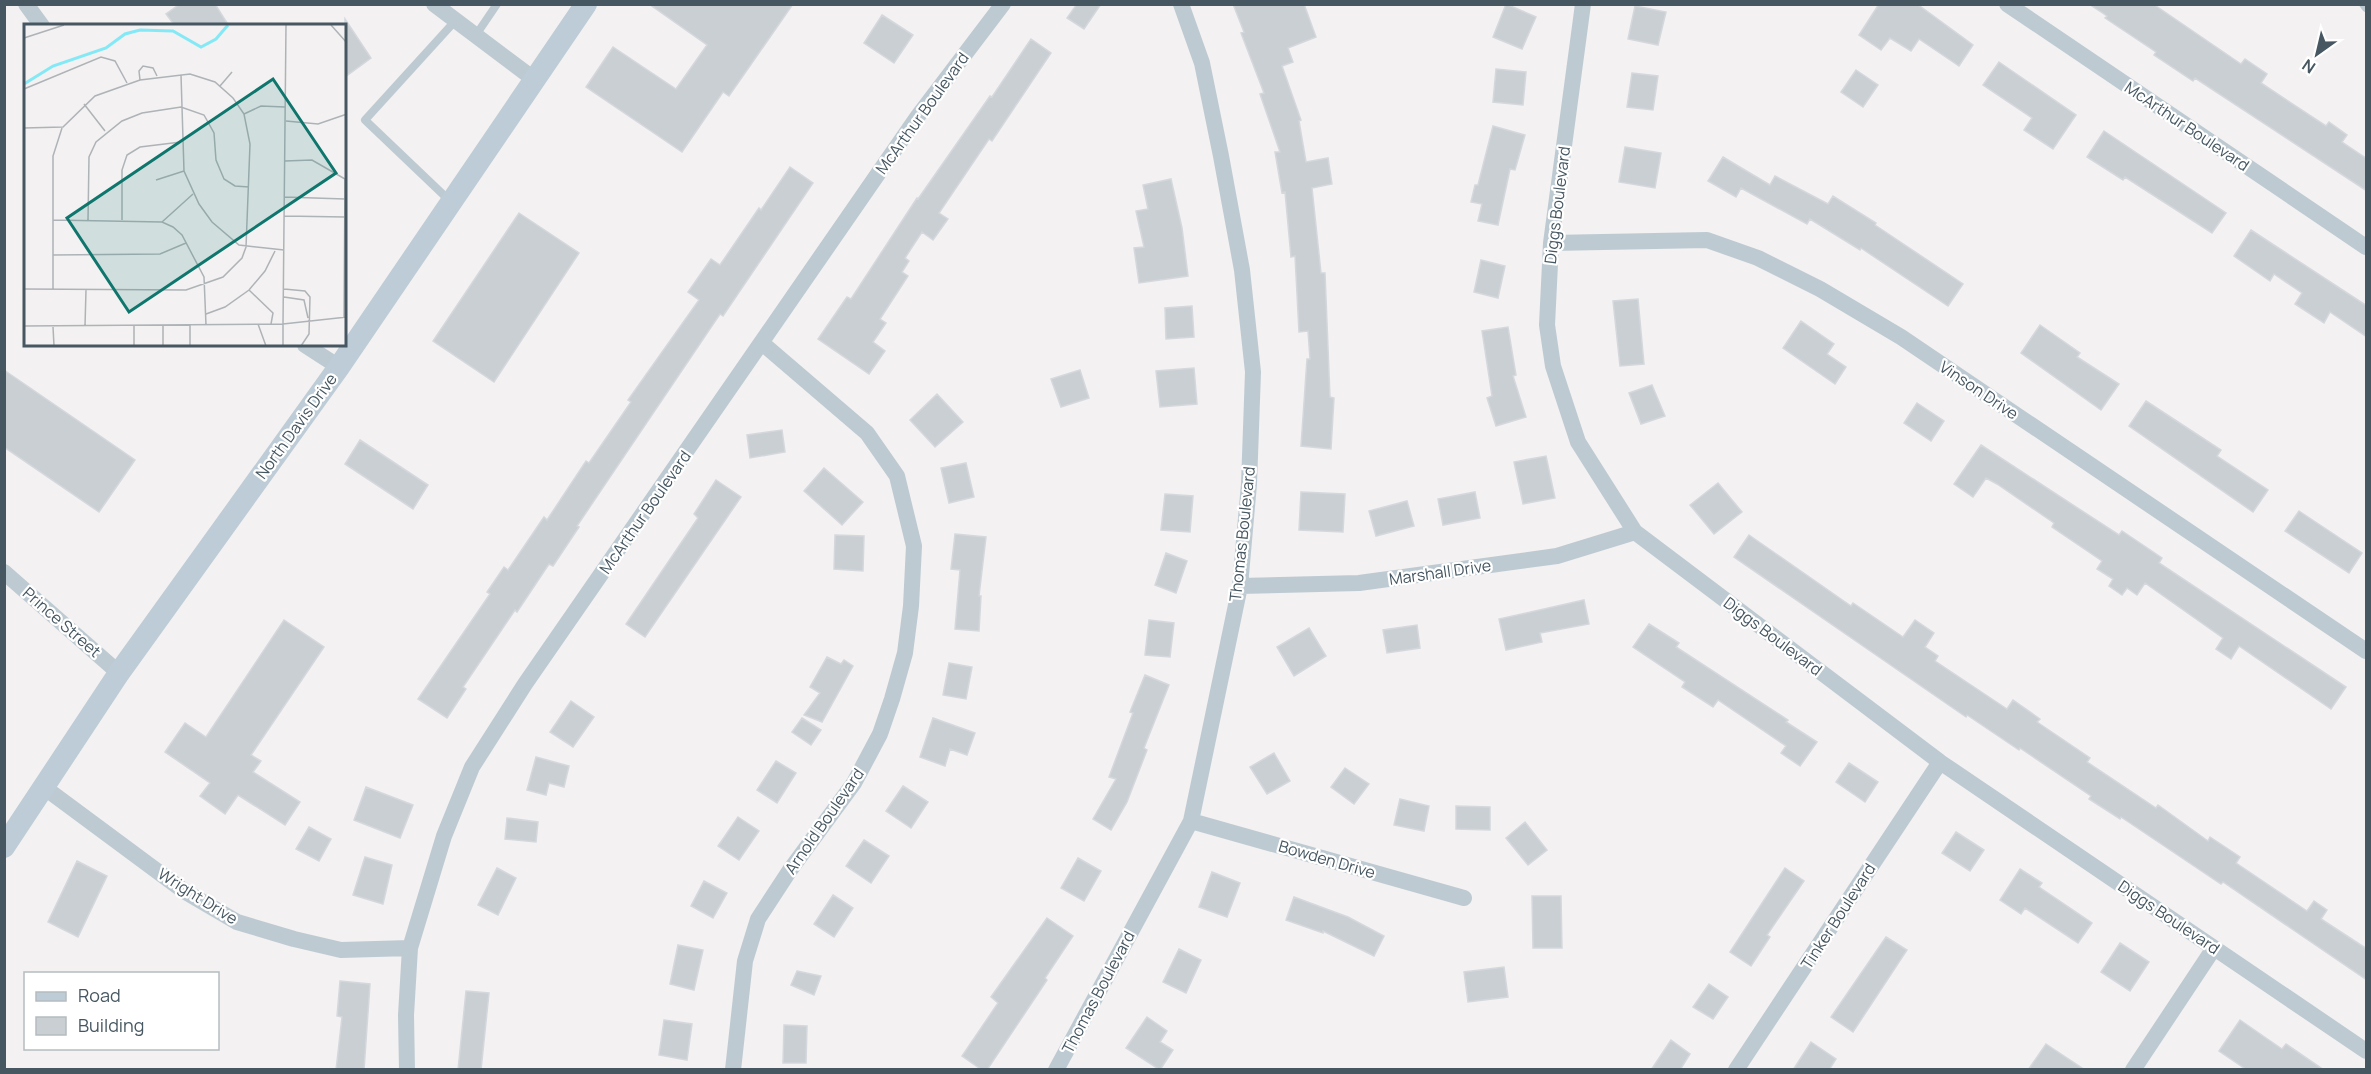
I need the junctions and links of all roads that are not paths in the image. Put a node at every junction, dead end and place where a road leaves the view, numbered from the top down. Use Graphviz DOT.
graph roads {
  1 [pos="26,4"];
  2 [pos="434,4"];
  3 [pos="497,4"];
  4 [pos="586,4"];
  5 [pos="1003,4"];
  6 [pos="1181,4"];
  7 [pos="1583,4"];
  8 [pos="2007,4"];
  9 [pos="2363,4"];
  10 [pos="2367,8"];
  11 [pos="456,20"];
  12 [pos="41,24"];
  13 [pos="476,35"];
  14 [pos="535,80"];
  15 [pos="452,202"];
  16 [pos="1551,243"];
  17 [pos="2367,247"];
  18 [pos="762,344"];
  19 [pos="307,346"];
  20 [pos="339,367"];
  21 [pos="1635,532"];
  22 [pos="4,572"];
  23 [pos="1240,586"];
  24 [pos="2367,651"];
  25 [pos="119,673"];
  26 [pos="1941,762"];
  27 [pos="45,788"];
  28 [pos="1191,821"];
  29 [pos="4,847"];
  30 [pos="1464,898"];
  31 [pos="410,948"];
  32 [pos="2214,948"];
  33 [pos="2367,1051"];
  34 [pos="1058,1069"];
  35 [pos="407,1070"];
  36 [pos="733,1070"];
  37 [pos="1736,1070"];
  38 [pos="2133,1070"];
  1 -- 12 [label="street"];
  2 -- 11 [label="street"];
  3 -- 13 [label="lane"];
  4 -- 14 [label="main road, North Davis Drive"];
  5 -- 18 [label="street, McArthur Boulevard"];
  6 -- 23 [label="street, Thomas Boulevard"];
  7 -- 16 [label="street, Diggs Boulevard"];
  8 -- 17 [label="street, McArthur Boulevard"];
  9 -- 10 [label="lane"];
  11 -- 13 [label="street"];
  11 -- 15 [label="lane"];
  13 -- 14 [label="street"];
  14 -- 15 [label="main road, North Davis Drive"];
  15 -- 20 [label="main road, North Davis Drive"];
  16 -- 21 [label="street, Diggs Boulevard"];
  16 -- 24 [label="street, Vinson Drive"];
  18 -- 31 [label="street, McArthur Boulevard"];
  18 -- 36 [label="street, Arnold Boulevard"];
  19 -- 20 [label="street"];
  20 -- 25 [label="main road, North Davis Drive"];
  21 -- 23 [label="street, Marshall Drive"];
  21 -- 26 [label="street, Diggs Boulevard"];
  22 -- 25 [label="street, Prince Street"];
  23 -- 28 [label="street, Thomas Boulevard"];
  25 -- 27 [label="main road, North Davis Drive"];
  26 -- 32 [label="street, Diggs Boulevard"];
  26 -- 37 [label="street, Tinker Boulevard"];
  27 -- 29 [label="main road, North Davis Drive"];
  27 -- 31 [label="street, Wright Drive"];
  28 -- 30 [label="street, Bowden Drive"];
  28 -- 34 [label="street, Thomas Boulevard"];
  31 -- 35 [label="street, McArthur Boulevard"];
  32 -- 33 [label="street, Diggs Boulevard"];
  32 -- 38 [label="street"];
}
